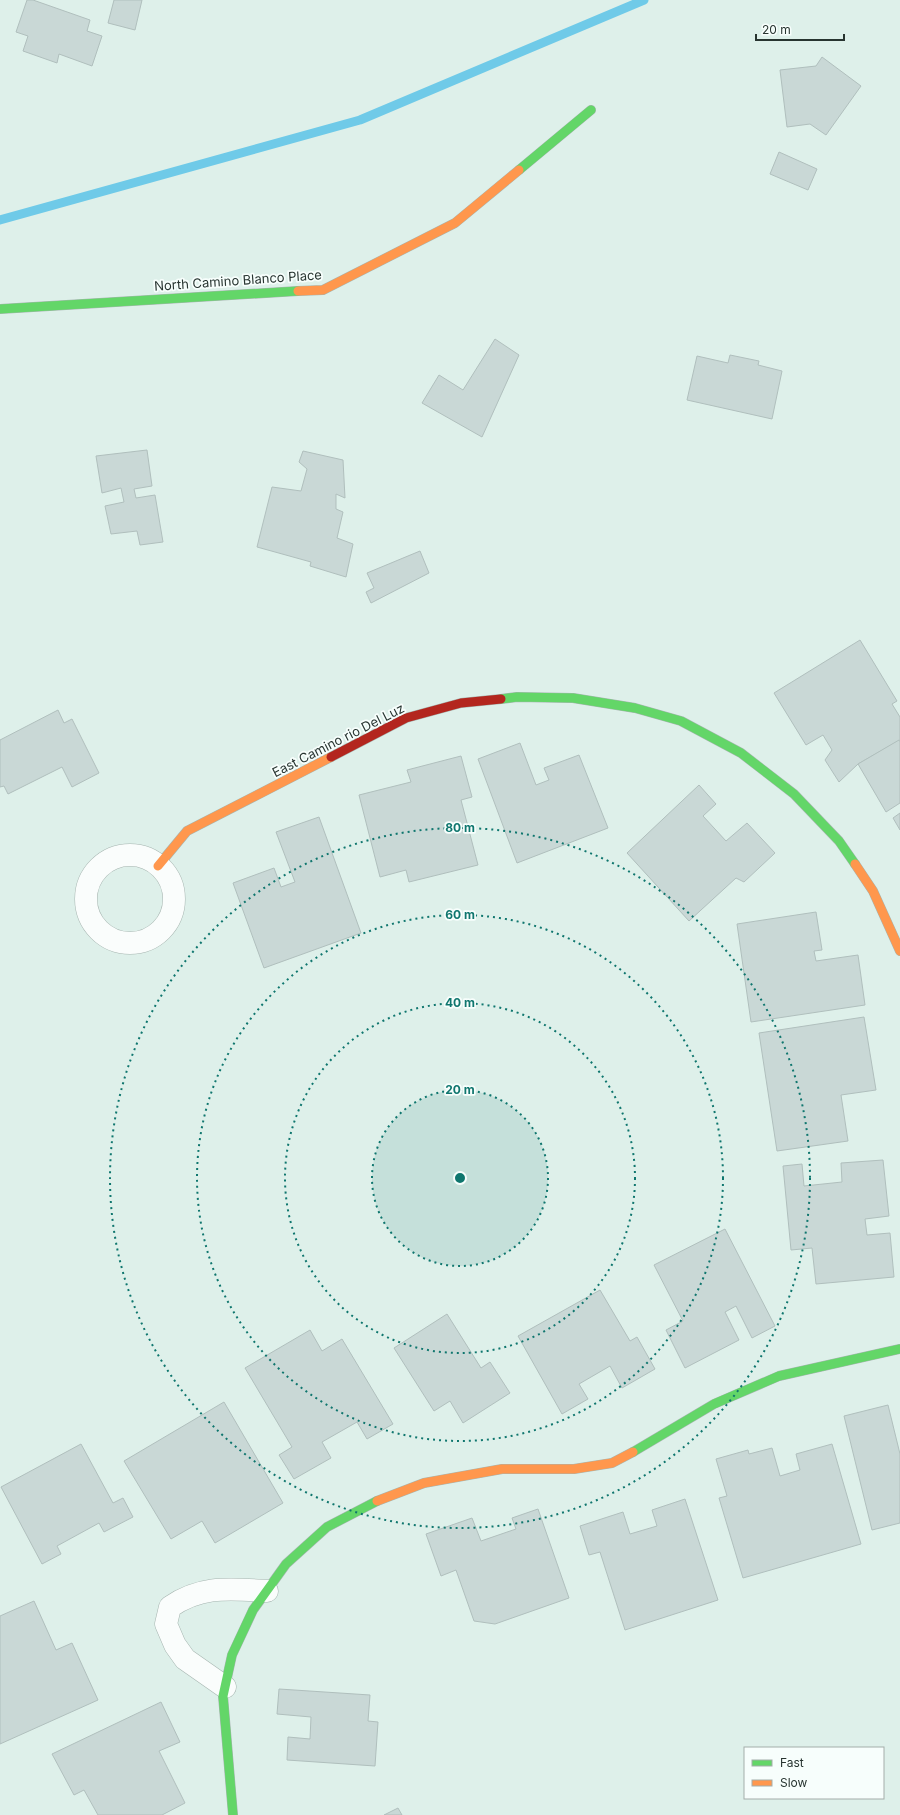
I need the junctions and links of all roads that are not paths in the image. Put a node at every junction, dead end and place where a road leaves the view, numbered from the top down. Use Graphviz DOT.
graph roads {
  1 [pos="591,110"];
  2 [pos="0,309"];
  3 [pos="158,866"];
  4 [pos="900,952"];
  5 [pos="900,1349"];
  6 [pos="267,1591"];
  7 [pos="225,1687"];
  8 [pos="233,1815"];
  1 -- 2 [label="street, North Camino Blanco Place"];
  3 -- 4 [label="street, East Camino rio Del Luz"];
  5 -- 6 [label="street"];
  6 -- 7 [label="street"];
  6 -- 7 [label="street"];
  7 -- 8 [label="street"];
}
